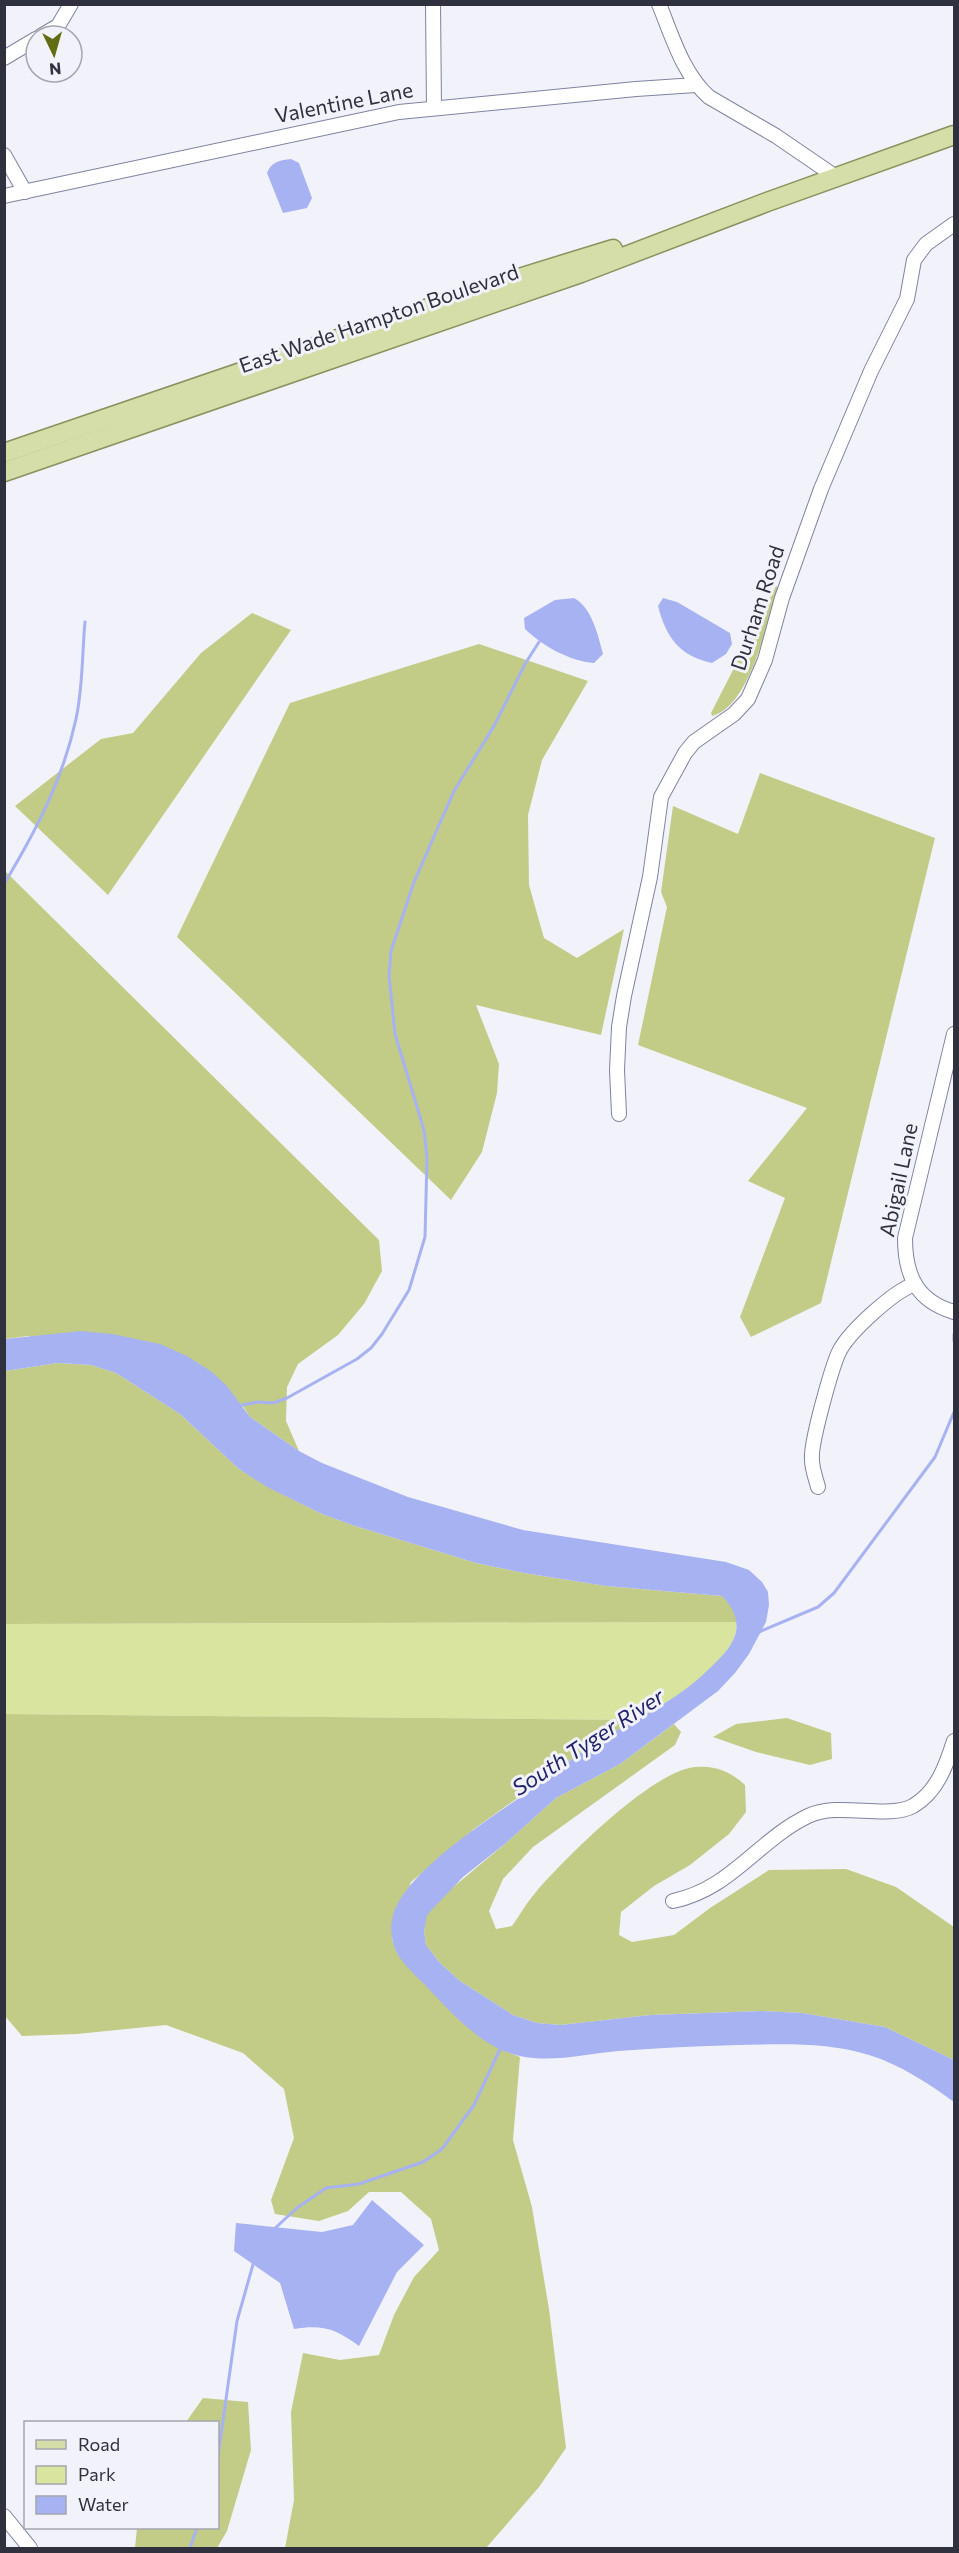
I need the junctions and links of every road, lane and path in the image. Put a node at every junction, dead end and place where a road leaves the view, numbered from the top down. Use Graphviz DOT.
graph roads {
  1 [pos="71,4"];
  2 [pos="433,4"];
  3 [pos="659,4"];
  4 [pos="58,24"];
  5 [pos="24,46"];
  6 [pos="4,58"];
  7 [pos="696,85"];
  8 [pos="434,107"];
  9 [pos="954,135"];
  10 [pos="4,155"];
  11 [pos="836,177"];
  12 [pos="25,192"];
  13 [pos="4,196"];
  14 [pos="954,224"];
  15 [pos="209,392"];
  16 [pos="4,453"];
  17 [pos="4,472"];
  18 [pos="954,1034"];
  19 [pos="619,1114"];
  20 [pos="915,1284"];
  21 [pos="954,1312"];
  22 [pos="818,1487"];
  23 [pos="954,1741"];
  24 [pos="673,1900"];
  25 [pos="4,2516"];
  26 [pos="30,2548"];
  1 -- 4 [label="street"];
  2 -- 8 [label="street"];
  3 -- 7 [label="street"];
  5 -- 6 [label="street"];
  7 -- 8 [label="street, Valentine Lane"];
  7 -- 11 [label="street"];
  8 -- 12 [label="street, Valentine Lane"];
  9 -- 11 [label="main road, East Wade Hampton Boulevard"];
  10 -- 12 [label="street"];
  11 -- 15 [label="main road, East Wade Hampton Boulevard"];
  12 -- 13 [label="street, Valentine Lane"];
  14 -- 19 [label="street, Durham Road"];
  15 -- 16 [label="main road, East Wade Hampton Boulevard"];
  15 -- 17 [label="main road, East Wade Hampton Boulevard"];
  18 -- 20 [label="street, Abigail Lane"];
  20 -- 21 [label="street, Abigail Lane"];
  20 -- 22 [label="street"];
  23 -- 24 [label="street"];
  25 -- 26 [label="street"];
}
